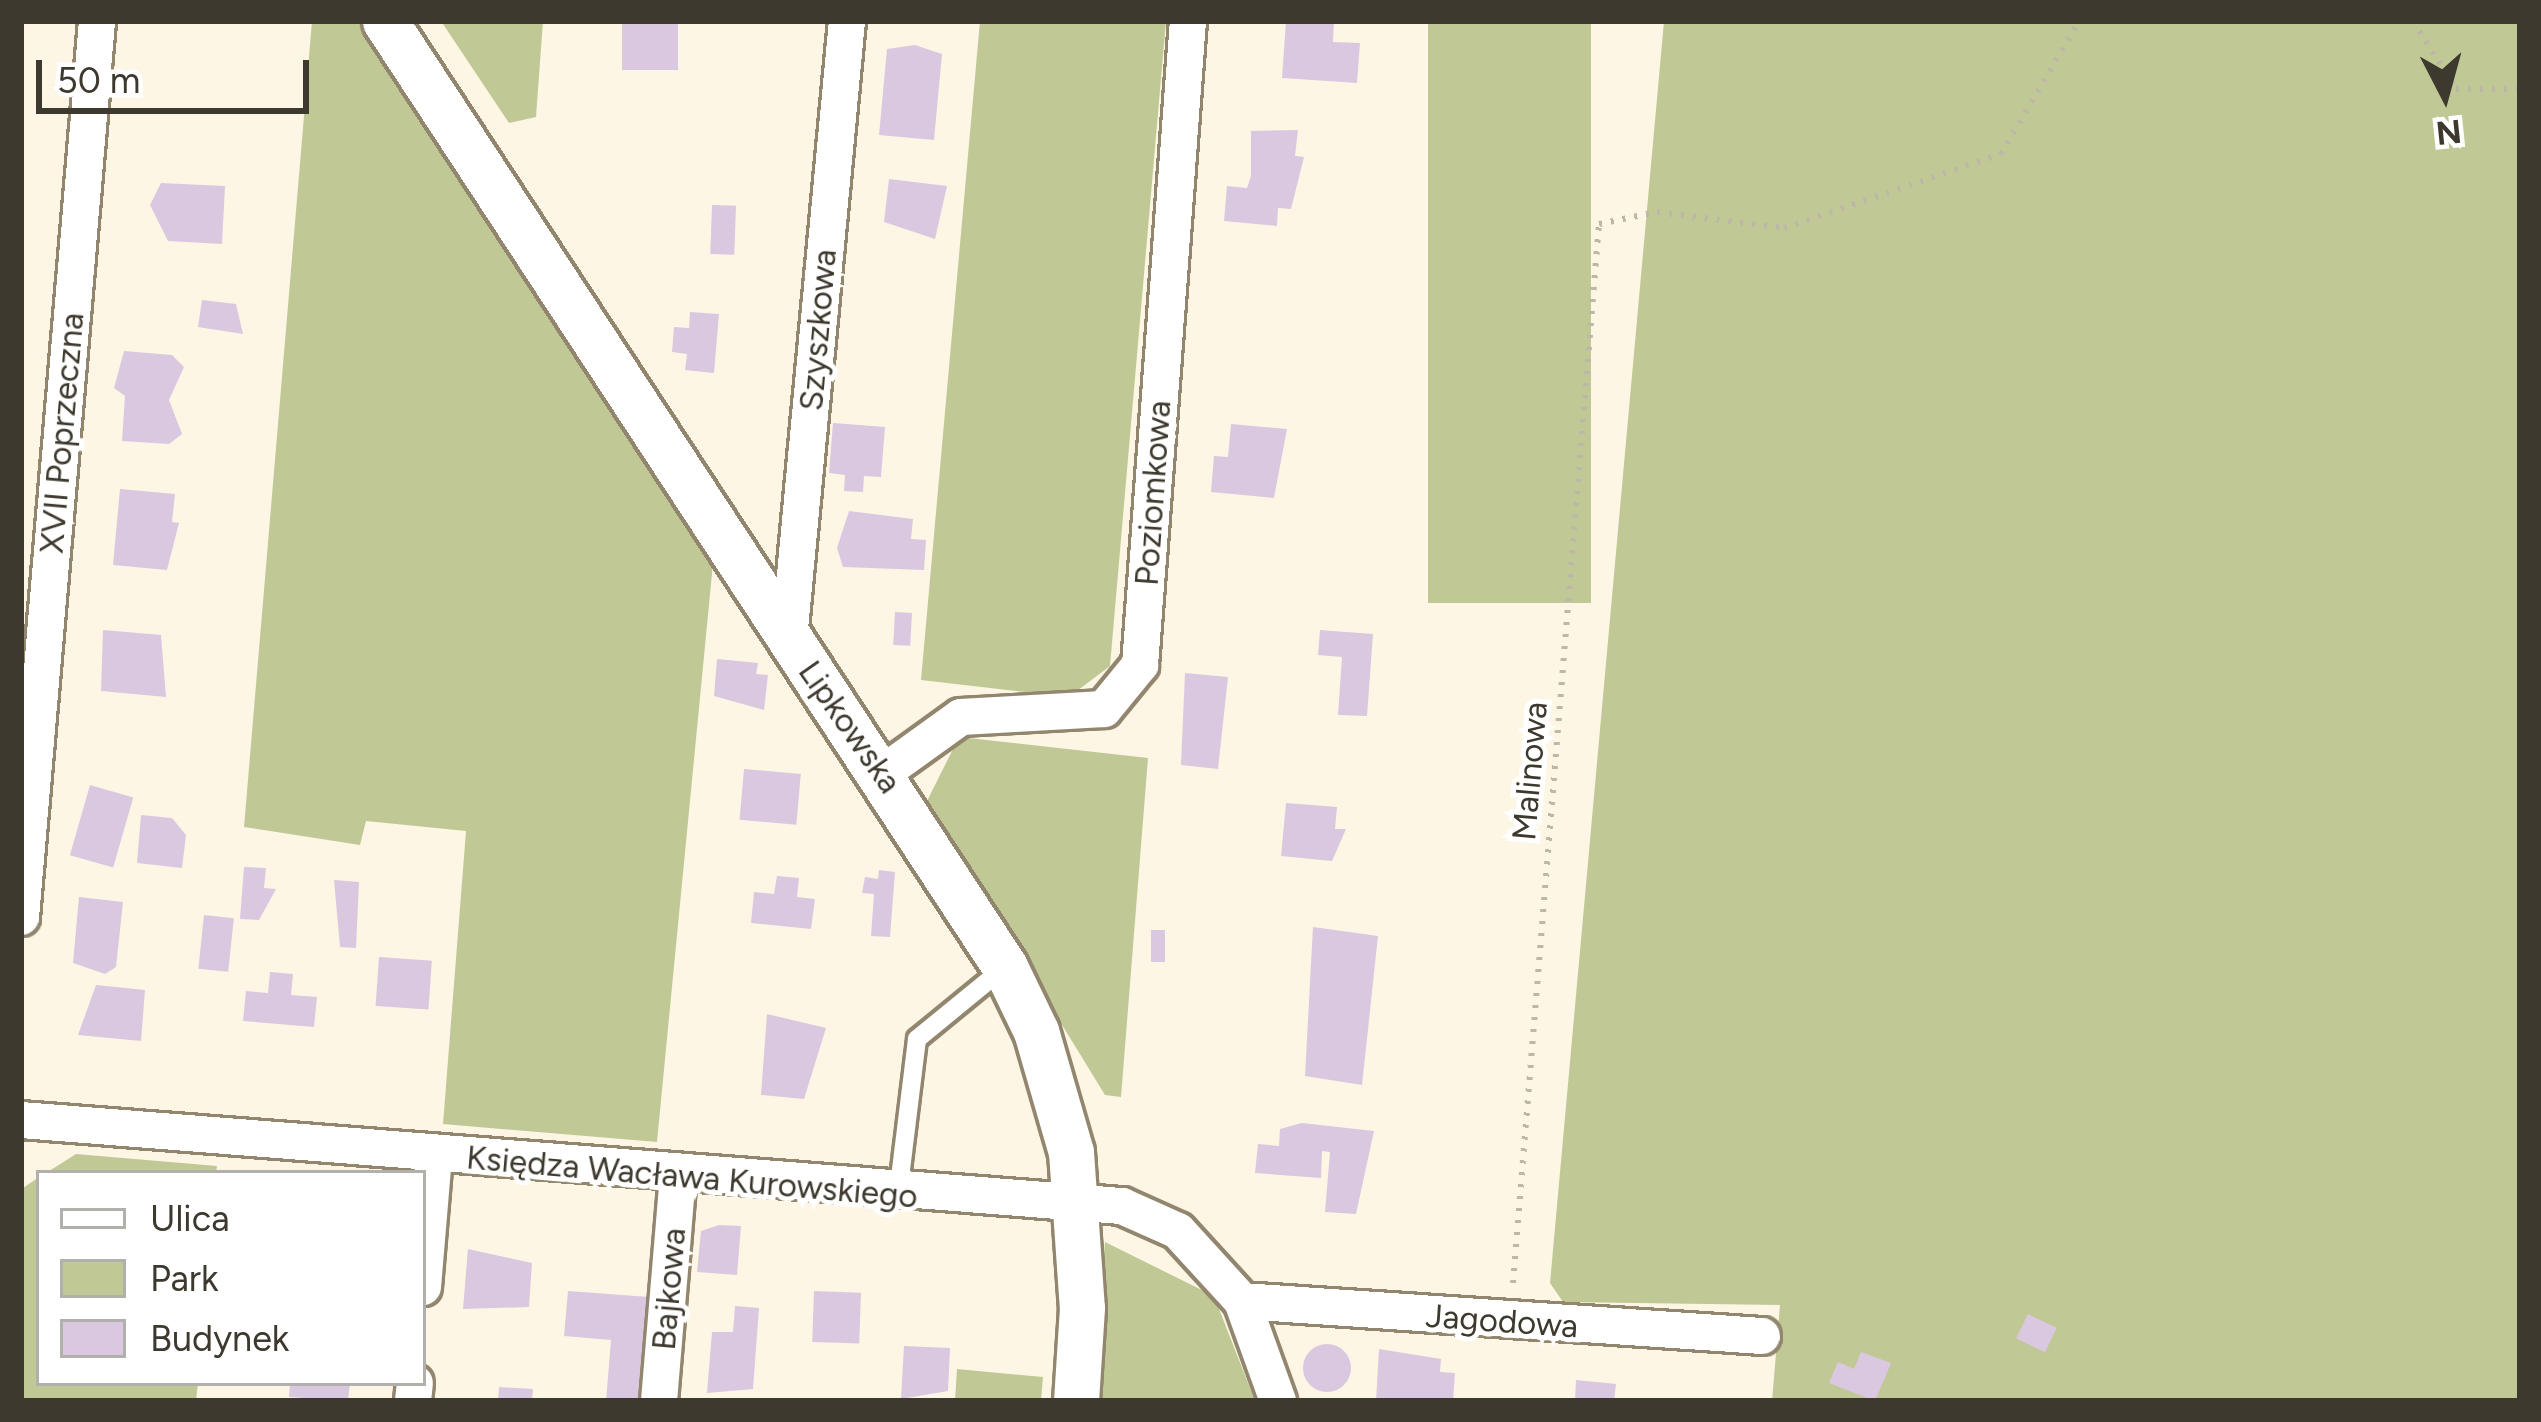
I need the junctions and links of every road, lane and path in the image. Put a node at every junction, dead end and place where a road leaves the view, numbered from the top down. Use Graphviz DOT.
graph roads {
  1 [pos="98,21"];
  2 [pos="385,21"];
  3 [pos="847,21"];
  4 [pos="1187,21"];
  5 [pos="2079,21"];
  6 [pos="2414,21"];
  7 [pos="2520,89"];
  8 [pos="789,639"];
  9 [pos="883,773"];
  10 [pos="21,917"];
  11 [pos="1005,968"];
  12 [pos="21,1120"];
  13 [pos="434,1155"];
  14 [pos="678,1176"];
  15 [pos="898,1195"];
  16 [pos="1077,1205"];
  17 [pos="426,1252"];
  18 [pos="1242,1301"];
  19 [pos="1509,1322"];
  20 [pos="1762,1336"];
  21 [pos="659,1401"];
  22 [pos="1076,1401"];
  23 [pos="1278,1401"];
  1 -- 10 [label="street, XVII Poprzeczna"];
  2 -- 8 [label="street, Lipkowska"];
  3 -- 8 [label="street, Szyszkowa"];
  4 -- 9 [label="street, Poziomkowa"];
  5 -- 19 [label="path, Malinowa"];
  6 -- 7 [label="path"];
  8 -- 9 [label="street, Lipkowska"];
  9 -- 11 [label="street, Lipkowska"];
  11 -- 15 [label="lane"];
  11 -- 16 [label="street, Lipkowska"];
  12 -- 13 [label="street, Księdza Wacława Kurowskiego"];
  13 -- 14 [label="street, Księdza Wacława Kurowskiego"];
  13 -- 17 [label="street"];
  14 -- 15 [label="street, Księdza Wacława Kurowskiego"];
  14 -- 21 [label="street, Bajkowa"];
  15 -- 16 [label="street, Księdza Wacława Kurowskiego"];
  16 -- 18 [label="street"];
  16 -- 22 [label="street, Lipkowska"];
  18 -- 19 [label="street, Jagodowa"];
  18 -- 23 [label="street"];
  19 -- 20 [label="street, Jagodowa"];
}
